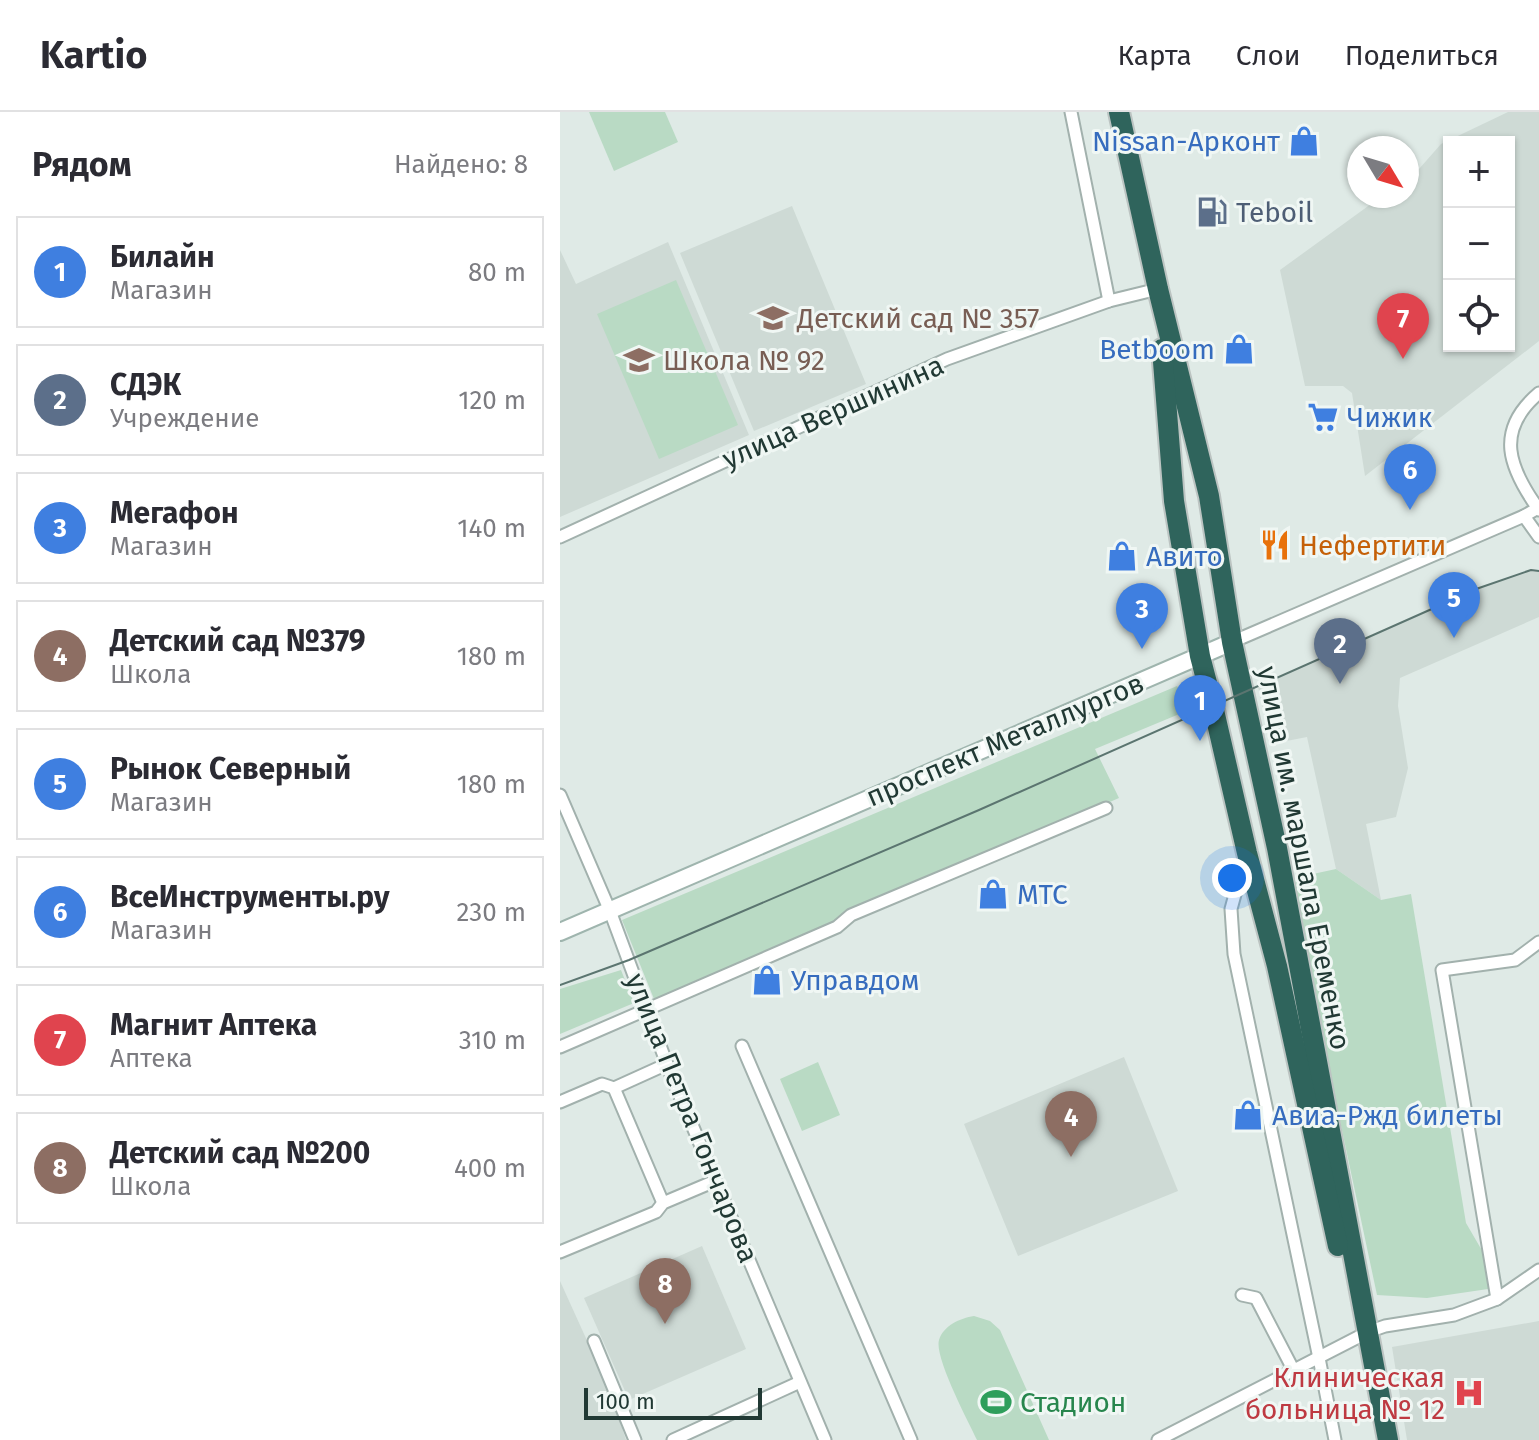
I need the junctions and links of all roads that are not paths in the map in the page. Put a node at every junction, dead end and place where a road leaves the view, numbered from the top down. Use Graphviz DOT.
graph roads {
  1 [pos="1071,112"];
  2 [pos="1119,112"];
  3 [pos="1158,289"];
  4 [pos="1109,301"];
  5 [pos="1539,393"];
  6 [pos="1209,496"];
  7 [pos="1174,501"];
  8 [pos="1538,509"];
  9 [pos="1524,516"];
  10 [pos="560,537"];
  11 [pos="1539,537"];
  12 [pos="1232,642"];
  13 [pos="1200,656"];
  14 [pos="560,795"];
  15 [pos="1106,808"];
  16 [pos="1277,848"];
  17 [pos="1247,853"];
  18 [pos="610,911"];
  19 [pos="560,932"];
  20 [pos="1539,942"];
  21 [pos="647,1010"];
  22 [pos="742,1046"];
  23 [pos="560,1047"];
  24 [pos="667,1064"];
  25 [pos="614,1088"];
  26 [pos="560,1102"];
  27 [pos="715,1181"];
  28 [pos="663,1203"];
  29 [pos="560,1252"];
  30 [pos="1539,1270"];
  31 [pos="1242,1295"];
  32 [pos="1497,1299"];
  33 [pos="1363,1334"];
  34 [pos="594,1341"];
  35 [pos="1319,1358"];
  36 [pos="1294,1371"];
  37 [pos="800,1382"];
  38 [pos="635,1440"];
  39 [pos="673,1440"];
  40 [pos="825,1440"];
  41 [pos="911,1440"];
  42 [pos="1158,1440"];
  43 [pos="1335,1440"];
  44 [pos="1376,1440"];
  45 [pos="1388,1440"];
  1 -- 4 [label="street"];
  2 -- 3 [label="highway, улица им. маршала Еременко"];
  3 -- 4 [label="street, улица Вершинина"];
  3 -- 6 [label="highway, улица им. маршала Еременко"];
  3 -- 7 [label="highway, улица им. маршала Еременко"];
  4 -- 10 [label="street, улица Вершинина"];
  5 -- 8 [label="street"];
  6 -- 7 [label="highway"];
  6 -- 12 [label="highway, улица им. маршала Еременко"];
  7 -- 13 [label="highway, улица им. маршала Еременко"];
  8 -- 9 [label="street, проспект Металлургов"];
  9 -- 11 [label="street"];
  9 -- 12 [label="street, проспект Металлургов"];
  12 -- 13 [label="main road, проспект Металлургов"];
  12 -- 16 [label="highway, улица им. маршала Еременко"];
  13 -- 17 [label="highway, улица им. маршала Еременко"];
  13 -- 18 [label="main road, проспект Металлургов"];
  14 -- 18 [label="street, улица Петра Гончарова"];
  15 -- 21 [label="street"];
  16 -- 17 [label="highway"];
  16 -- 33 [label="highway, улица им. маршала Еременко"];
  17 -- 33 [label="highway, улица им. маршала Еременко"];
  17 -- 35 [label="street"];
  18 -- 19 [label="main road, проспект Металлургов"];
  18 -- 21 [label="street, улица Петра Гончарова"];
  20 -- 32 [label="street"];
  21 -- 23 [label="street"];
  21 -- 24 [label="street, улица Петра Гончарова"];
  22 -- 41 [label="street"];
  24 -- 25 [label="street"];
  24 -- 27 [label="street, улица Петра Гончарова"];
  25 -- 26 [label="street"];
  25 -- 28 [label="street"];
  27 -- 28 [label="street"];
  27 -- 37 [label="street, улица Петра Гончарова"];
  28 -- 29 [label="street"];
  30 -- 32 [label="street"];
  31 -- 36 [label="street"];
  32 -- 33 [label="street"];
  33 -- 35 [label="street"];
  33 -- 44 [label="highway, улица им. маршала Еременко"];
  33 -- 45 [label="highway, улица им. маршала Еременко"];
  34 -- 38 [label="street"];
  35 -- 36 [label="street"];
  35 -- 43 [label="street"];
  36 -- 42 [label="street"];
  37 -- 39 [label="street"];
  37 -- 40 [label="street, улица Петра Гончарова"];
}
